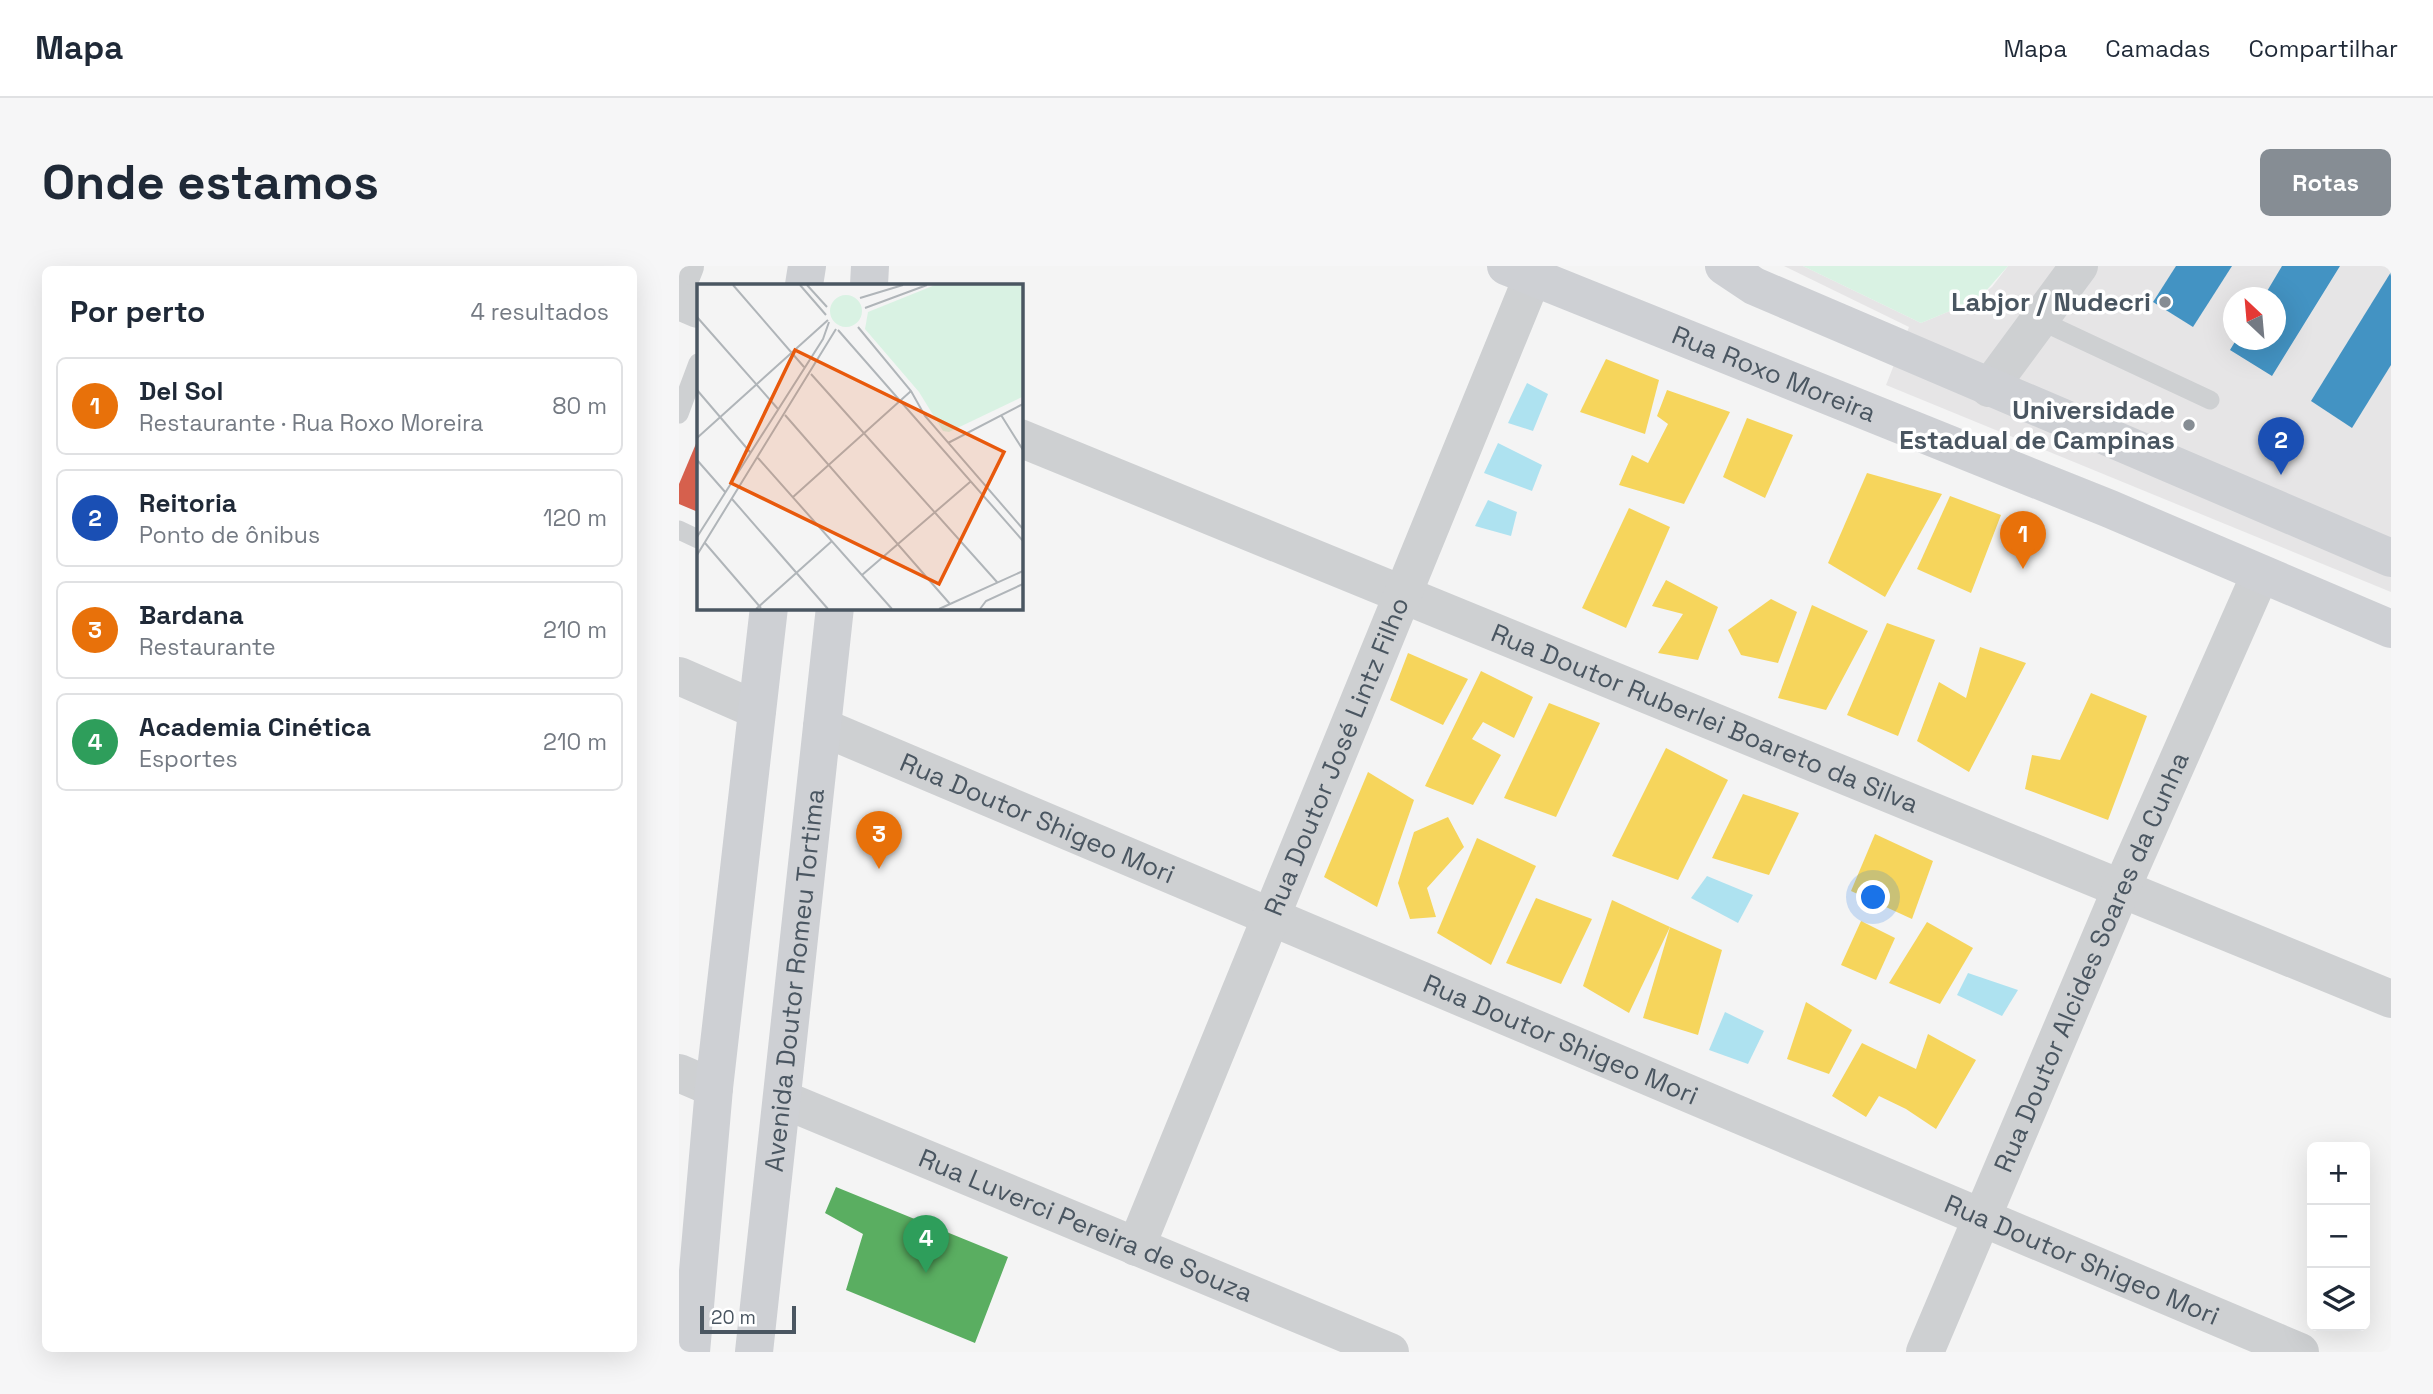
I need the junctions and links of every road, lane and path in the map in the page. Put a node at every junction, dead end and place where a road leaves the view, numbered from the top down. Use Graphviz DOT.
graph roads {
  1 [pos="685,266"];
  2 [pos="807,266"];
  3 [pos="870,266"];
  4 [pos="1724,266"];
  5 [pos="2079,266"];
  6 [pos="1525,270"];
  7 [pos="679,281"];
  8 [pos="804,284"];
  9 [pos="869,284"];
  10 [pos="679,300"];
  11 [pos="697,309"];
  12 [pos="2039,320"];
  13 [pos="697,366"];
  14 [pos="1990,388"];
  15 [pos="2210,400"];
  16 [pos="679,414"];
  17 [pos="1022,439"];
  18 [pos="679,530"];
  19 [pos="697,539"];
  20 [pos="2391,558"];
  21 [pos="2260,575"];
  22 [pos="1403,596"];
  23 [pos="769,609"];
  24 [pos="835,609"];
  25 [pos="2391,629"];
  26 [pos="679,676"];
  27 [pos="757,710"];
  28 [pos="822,727"];
  29 [pos="2122,887"];
  30 [pos="1272,917"];
  31 [pos="2391,999"];
  32 [pos="679,1073"];
  33 [pos="713,1088"];
  34 [pos="782,1099"];
  35 [pos="1981,1217"];
  36 [pos="1136,1247"];
  37 [pos="691,1352"];
  38 [pos="754,1352"];
  39 [pos="1390,1352"];
  40 [pos="1925,1352"];
  41 [pos="2299,1352"];
  1 -- 7 [label="street"];
  2 -- 8 [label="main road"];
  3 -- 9 [label="main road"];
  4 -- 14 [label="main road"];
  5 -- 12 [label="street"];
  6 -- 21 [label="main road, Rua Roxo Moreira"];
  6 -- 22 [label="street, Rua Doutor José Lintz Filho"];
  10 -- 11 [label="street"];
  12 -- 14 [label="street"];
  12 -- 15 [label="lane"];
  13 -- 16 [label="lane"];
  14 -- 20 [label="main road"];
  17 -- 22 [label="street, Rua Doutor Ruberlei Boareto da Silva"];
  18 -- 19 [label="lane"];
  21 -- 25 [label="main road, Rua Roxo Moreira"];
  21 -- 29 [label="street, Rua Doutor Alcides Soares da Cunha"];
  22 -- 29 [label="street, Rua Doutor Ruberlei Boareto da Silva"];
  22 -- 30 [label="street, Rua Doutor José Lintz Filho"];
  23 -- 27 [label="main road"];
  24 -- 28 [label="main road, Avenida Doutor Romeu Tortima"];
  26 -- 27 [label="street"];
  27 -- 33 [label="main road"];
  28 -- 30 [label="street, Rua Doutor Shigeo Mori"];
  28 -- 34 [label="main road, Avenida Doutor Romeu Tortima"];
  29 -- 31 [label="street, Rua Doutor Ruberlei Boareto da Silva"];
  29 -- 35 [label="street, Rua Doutor Alcides Soares da Cunha"];
  30 -- 35 [label="street, Rua Doutor Shigeo Mori"];
  30 -- 36 [label="street, Rua Doutor José Lintz Filho"];
  32 -- 33 [label="street"];
  33 -- 37 [label="main road"];
  34 -- 36 [label="street, Rua Luverci Pereira de Souza"];
  34 -- 38 [label="main road, Avenida Doutor Romeu Tortima"];
  35 -- 40 [label="street, Rua Doutor Alcides Soares da Cunha"];
  35 -- 41 [label="street, Rua Doutor Shigeo Mori"];
  36 -- 39 [label="street, Rua Luverci Pereira de Souza"];
}
